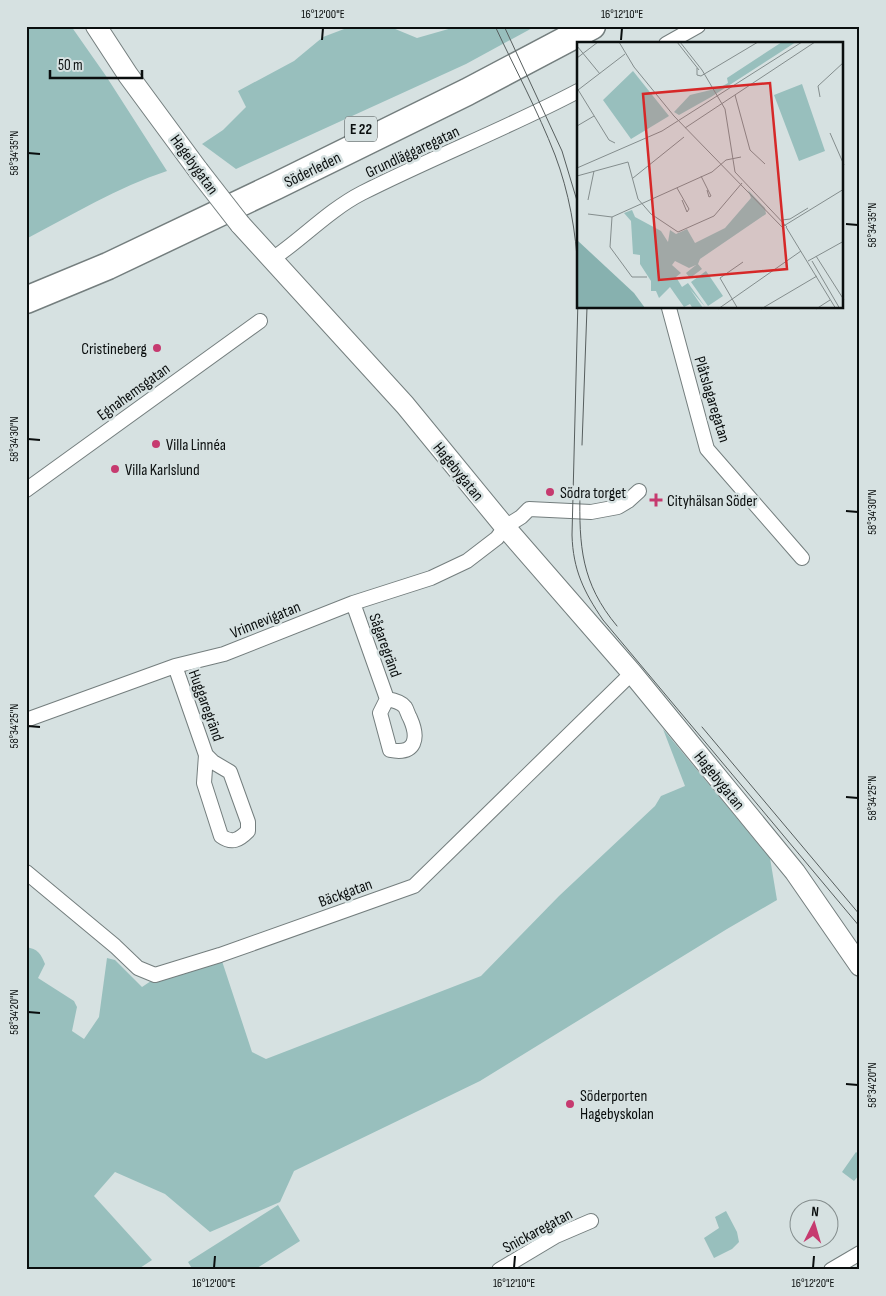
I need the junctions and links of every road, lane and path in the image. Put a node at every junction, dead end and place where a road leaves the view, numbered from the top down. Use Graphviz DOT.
graph roads {
  1 [pos="96,26"];
  2 [pos="564,26"];
  3 [pos="592,26"];
  4 [pos="698,26"];
  5 [pos="670,42"];
  6 [pos="577,92"];
  7 [pos="271,260"];
  8 [pos="26,284"];
  9 [pos="26,300"];
  10 [pos="669,309"];
  11 [pos="260,321"];
  12 [pos="26,490"];
  13 [pos="639,491"];
  14 [pos="504,527"];
  15 [pos="802,558"];
  16 [pos="353,603"];
  17 [pos="175,666"];
  18 [pos="632,673"];
  19 [pos="387,699"];
  20 [pos="26,720"];
  21 [pos="206,756"];
  22 [pos="26,872"];
  23 [pos="825,914"];
  24 [pos="860,942"];
  25 [pos="860,966"];
  26 [pos="591,1221"];
  27 [pos="860,1254"];
  28 [pos="499,1270"];
  29 [pos="831,1270"];
  1 -- 7 [label="street, Hagebygatan, bridge"];
  2 -- 8 [label="highway, Söderleden / E 22"];
  3 -- 9 [label="highway, Söderleden / E 22"];
  4 -- 5 [label="street"];
  6 -- 7 [label="street, Grundläggaregatan"];
  7 -- 14 [label="street, Hagebygatan"];
  10 -- 15 [label="street, Plåtslagaregatan"];
  11 -- 12 [label="street, Egnahemsgatan"];
  13 -- 14 [label="street, Vrinnevigatan"];
  14 -- 16 [label="street, Vrinnevigatan"];
  14 -- 18 [label="street, Hagebygatan"];
  16 -- 17 [label="street, Vrinnevigatan"];
  16 -- 19 [label="street, Sågaregränd"];
  17 -- 20 [label="street, Vrinnevigatan"];
  17 -- 21 [label="street, Huggaregränd"];
  18 -- 22 [label="street, Bäckgatan"];
  18 -- 23 [label="street, Hagebygatan"];
  21 -- 21 [label="street, Huggaregränd"];
  23 -- 24 [label="street, Hagebygatan"];
  23 -- 25 [label="street, Hagebygatan"];
  26 -- 28 [label="street, Snickaregatan"];
  27 -- 29 [label="street"];
}
